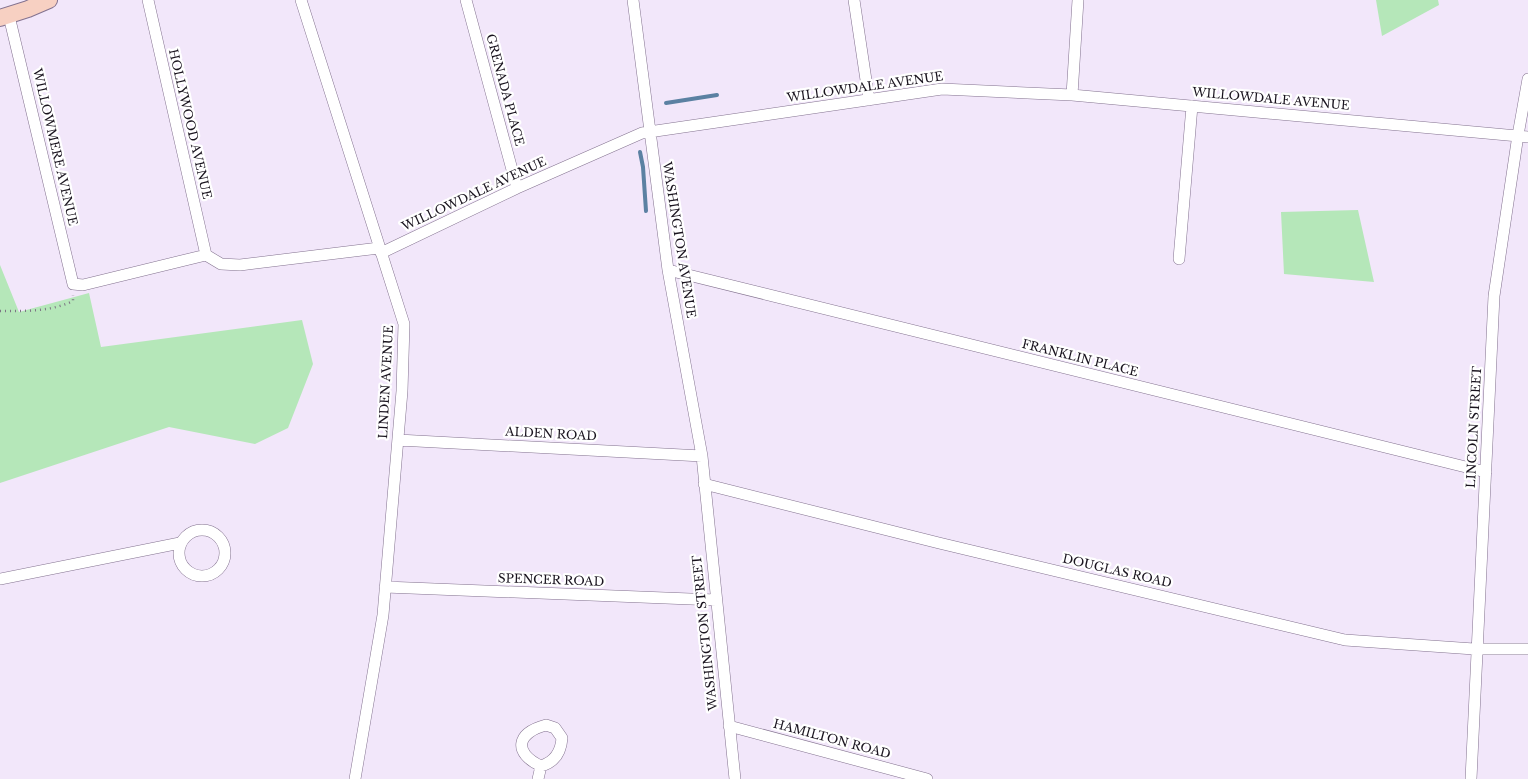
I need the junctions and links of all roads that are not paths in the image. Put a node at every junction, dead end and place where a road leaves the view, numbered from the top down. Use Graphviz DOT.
graph roads {
  1 [pos="49,0"];
  2 [pos="148,0"];
  3 [pos="301,0"];
  4 [pos="466,0"];
  5 [pos="633,0"];
  6 [pos="854,0"];
  7 [pos="1078,0"];
  8 [pos="5,17"];
  9 [pos="1528,80"];
  10 [pos="1072,95"];
  11 [pos="869,100"];
  12 [pos="1192,106"];
  13 [pos="649,132"];
  14 [pos="1523,136"];
  15 [pos="517,188"];
  16 [pos="380,251"];
  17 [pos="206,255"];
  18 [pos="1179,259"];
  19 [pos="668,270"];
  20 [pos="398,440"];
  21 [pos="702,456"];
  22 [pos="1486,472"];
  23 [pos="704,484"];
  24 [pos="180,543"];
  25 [pos="0,579"];
  26 [pos="385,587"];
  27 [pos="716,600"];
  28 [pos="1477,649"];
  29 [pos="1528,649"];
  30 [pos="729,726"];
  31 [pos="541,766"];
  32 [pos="355,779"];
  33 [pos="538,779"];
  34 [pos="735,779"];
  35 [pos="927,779"];
  36 [pos="1471,779"];
  1 -- 8 [label="street"];
  2 -- 17 [label="street, HOLLYWOOD AVENUE"];
  3 -- 16 [label="street, LINDEN AVENUE"];
  4 -- 15 [label="street, GRENADA PLACE"];
  5 -- 13 [label="street, WASHINGTON AVENUE"];
  6 -- 11 [label="street"];
  7 -- 10 [label="street"];
  8 -- 17 [label="street, WILLOWMERE AVENUE"];
  9 -- 14 [label="street, LINCOLN STREET"];
  10 -- 11 [label="street, WILLOWDALE AVENUE"];
  10 -- 12 [label="street, WILLOWDALE AVENUE"];
  11 -- 13 [label="street, WILLOWDALE AVENUE"];
  12 -- 14 [label="street, WILLOWDALE AVENUE"];
  12 -- 18 [label="street"];
  13 -- 15 [label="street, WILLOWDALE AVENUE"];
  13 -- 19 [label="street, WASHINGTON AVENUE"];
  14 -- 22 [label="street, LINCOLN STREET"];
  15 -- 16 [label="street, WILLOWDALE AVENUE"];
  16 -- 17 [label="street, WILLOWDALE AVENUE"];
  16 -- 20 [label="street, LINDEN AVENUE"];
  19 -- 21 [label="street, WASHINGTON AVENUE"];
  19 -- 22 [label="street, FRANKLIN PLACE"];
  20 -- 21 [label="street, ALDEN ROAD"];
  20 -- 26 [label="street, LINDEN AVENUE"];
  21 -- 23 [label="street, WASHINGTON AVENUE"];
  22 -- 28 [label="street, LINCOLN STREET"];
  23 -- 27 [label="street, WASHINGTON STREET"];
  23 -- 28 [label="street, DOUGLAS ROAD"];
  24 -- 24 [label="street"];
  24 -- 25 [label="street"];
  26 -- 27 [label="street, SPENCER ROAD"];
  26 -- 32 [label="street, LINDEN AVENUE"];
  27 -- 30 [label="street, WASHINGTON STREET"];
  28 -- 29 [label="street, DOUGLAS ROAD"];
  28 -- 36 [label="street, LINCOLN STREET"];
  30 -- 34 [label="street, WASHINGTON STREET"];
  30 -- 35 [label="street, HAMILTON ROAD"];
  31 -- 33 [label="street"];
}
